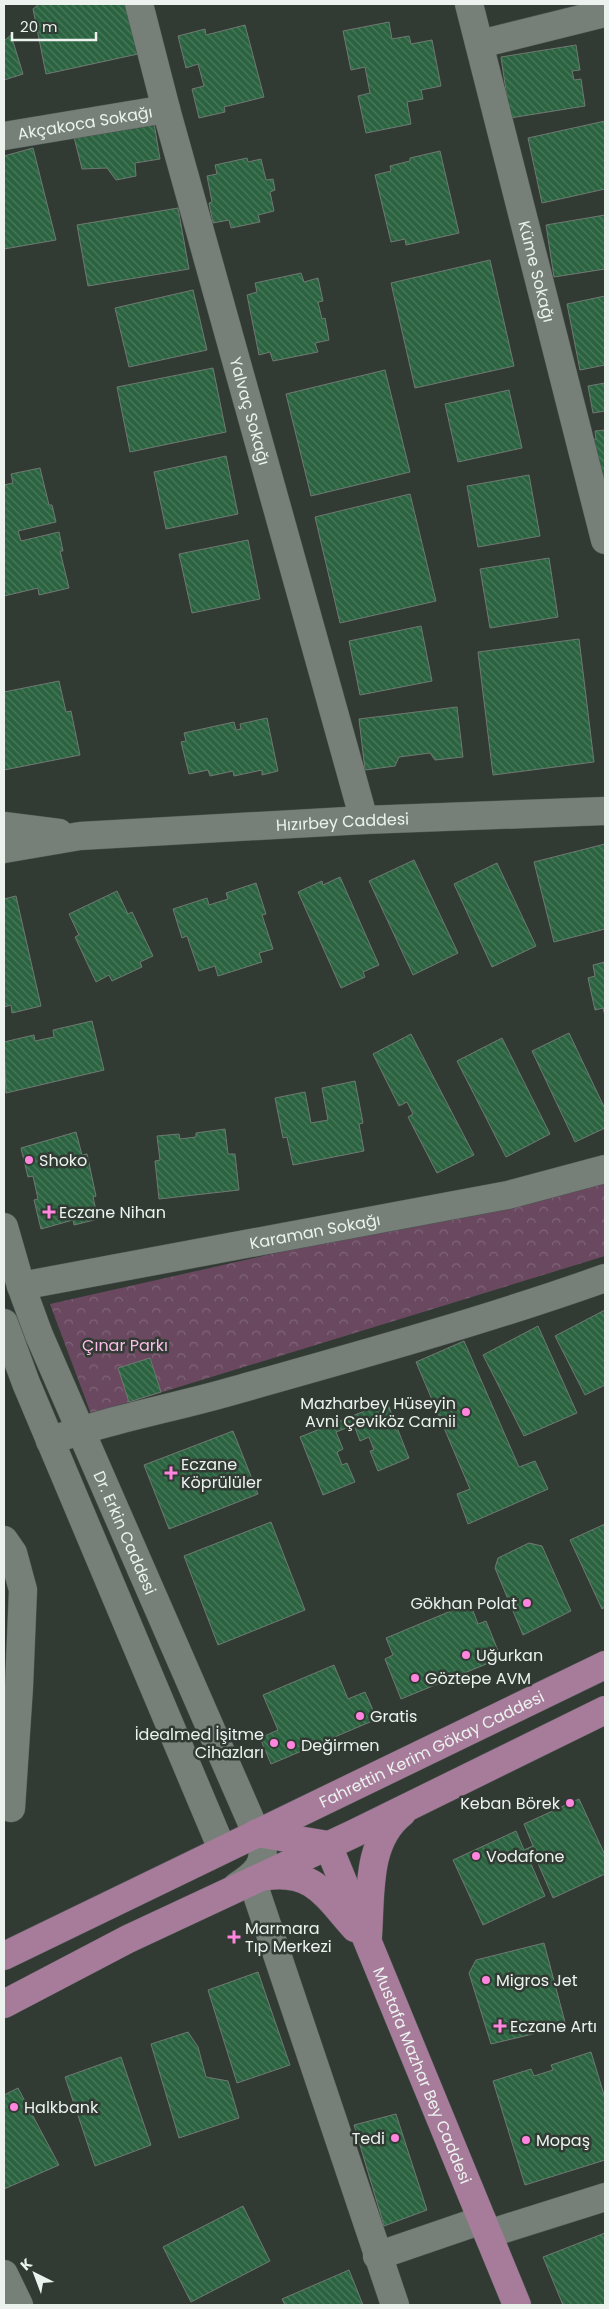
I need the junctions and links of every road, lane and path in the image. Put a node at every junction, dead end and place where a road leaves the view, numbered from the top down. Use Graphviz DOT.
graph roads {
  1 [pos="139,4"];
  2 [pos="469,4"];
  3 [pos="605,13"];
  4 [pos="480,44"];
  5 [pos="166,109"];
  6 [pos="4,136"];
  7 [pos="605,540"];
  8 [pos="605,811"];
  9 [pos="364,820"];
  10 [pos="6,842"];
  11 [pos="605,1169"];
  12 [pos="4,1227"];
  13 [pos="605,1278"];
  14 [pos="21,1286"];
  15 [pos="4,1323"];
  16 [pos="54,1372"];
  17 [pos="15,1388"];
  18 [pos="82,1430"];
  19 [pos="50,1441"];
  20 [pos="4,1540"];
  21 [pos="605,1665"];
  22 [pos="605,1710"];
  23 [pos="412,1804"];
  24 [pos="11,1808"];
  25 [pos="257,1833"];
  26 [pos="328,1845"];
  27 [pos="222,1849"];
  28 [pos="244,1883"];
  29 [pos="368,1942"];
  30 [pos="4,1956"];
  31 [pos="4,2004"];
  32 [pos="605,2197"];
  33 [pos="485,2227"];
  34 [pos="377,2256"];
  35 [pos="4,2274"];
  36 [pos="18,2305"];
  37 [pos="395,2305"];
  38 [pos="517,2305"];
  1 -- 5 [label="street, Yalvaç Sokağı"];
  2 -- 4 [label="street, Küme Sokağı"];
  3 -- 4 [label="street"];
  4 -- 7 [label="street, Küme Sokağı"];
  5 -- 6 [label="street, Akçakoca Sokağı"];
  5 -- 9 [label="street, Yalvaç Sokağı"];
  8 -- 9 [label="street, Hızırbey Caddesi"];
  9 -- 10 [label="street, Hızırbey Caddesi"];
  11 -- 14 [label="street, Karaman Sokağı"];
  12 -- 14 [label="street, Dr. Erkin Caddesi"];
  13 -- 18 [label="street"];
  14 -- 16 [label="street, Dr. Erkin Caddesi"];
  15 -- 17 [label="street"];
  16 -- 17 [label="street"];
  16 -- 18 [label="street, Dr. Erkin Caddesi"];
  17 -- 19 [label="street"];
  18 -- 19 [label="street"];
  18 -- 25 [label="street, Dr. Erkin Caddesi"];
  19 -- 27 [label="street"];
  20 -- 24 [label="street"];
  21 -- 25 [label="main road, Fahrettin Kerim Gökay Caddesi"];
  22 -- 23 [label="main road"];
  23 -- 26 [label="main road"];
  23 -- 29 [label="main road"];
  25 -- 26 [label="main road"];
  25 -- 27 [label="main road, Fahrettin Kerim Gökay Caddesi"];
  25 -- 28 [label="street"];
  26 -- 28 [label="main road"];
  26 -- 29 [label="main road, Mustafa Mazhar Bey Caddesi"];
  27 -- 30 [label="main road, Fahrettin Kerim Gökay Caddesi"];
  28 -- 29 [label="main road"];
  28 -- 31 [label="main road"];
  28 -- 34 [label="street"];
  29 -- 33 [label="main road, Mustafa Mazhar Bey Caddesi"];
  32 -- 33 [label="street"];
  33 -- 34 [label="street"];
  33 -- 38 [label="main road, Mustafa Mazhar Bey Caddesi"];
  34 -- 37 [label="street"];
  35 -- 36 [label="street"];
}
